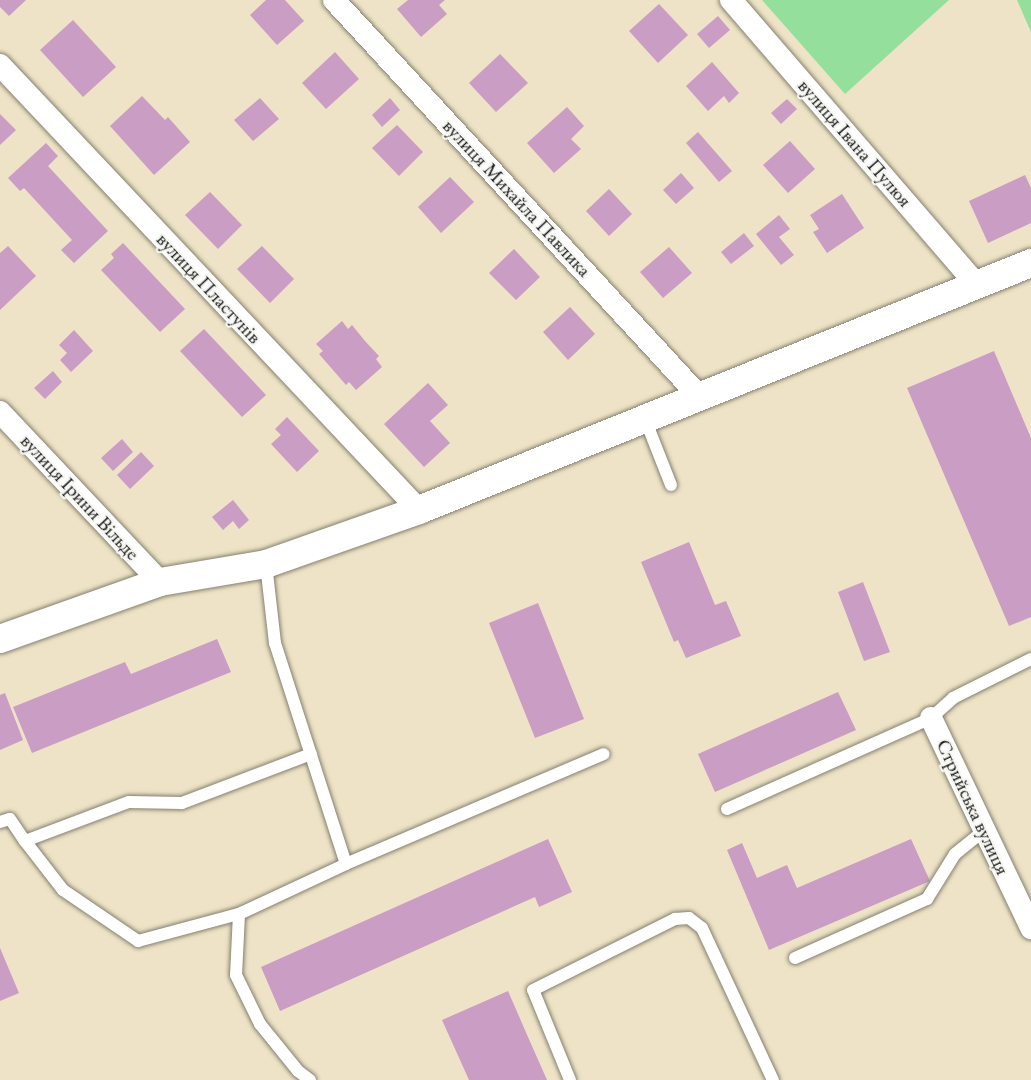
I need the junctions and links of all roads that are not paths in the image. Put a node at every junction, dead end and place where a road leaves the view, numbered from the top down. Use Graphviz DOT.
graph roads {
  1 [pos="334,0"];
  2 [pos="731,0"];
  3 [pos="0,65"];
  4 [pos="1031,263"];
  5 [pos="978,286"];
  6 [pos="700,397"];
  7 [pos="0,412"];
  8 [pos="645,419"];
  9 [pos="671,485"];
  10 [pos="419,510"];
  11 [pos="266,564"];
  12 [pos="160,582"];
  13 [pos="0,639"];
  14 [pos="1031,659"];
  15 [pos="931,718"];
  16 [pos="310,754"];
  17 [pos="604,754"];
  18 [pos="727,809"];
  19 [pos="0,822"];
  20 [pos="983,831"];
  21 [pos="25,842"];
  22 [pos="346,864"];
  23 [pos="239,914"];
  24 [pos="1031,928"];
  25 [pos="795,958"];
  26 [pos="310,1080"];
  27 [pos="570,1080"];
  28 [pos="773,1080"];
  1 -- 6 [label="street, вулиця Михайла Павлика"];
  2 -- 5 [label="street, вулиця Івана Пулюя"];
  3 -- 10 [label="street, вулиця Пластунів"];
  4 -- 5 [label="street"];
  5 -- 6 [label="street"];
  6 -- 8 [label="street"];
  7 -- 12 [label="street, вулиця Ірини Вільде"];
  8 -- 9 [label="lane"];
  8 -- 10 [label="street"];
  10 -- 11 [label="street"];
  11 -- 12 [label="street"];
  11 -- 16 [label="lane"];
  12 -- 13 [label="street"];
  14 -- 15 [label="lane"];
  15 -- 18 [label="lane"];
  15 -- 20 [label="street, Стрийська вулиця"];
  16 -- 21 [label="lane"];
  16 -- 22 [label="lane"];
  17 -- 22 [label="lane"];
  19 -- 21 [label="lane"];
  20 -- 24 [label="street, Стрийська вулиця"];
  20 -- 25 [label="lane"];
  21 -- 23 [label="lane"];
  22 -- 23 [label="lane"];
  23 -- 26 [label="lane"];
  27 -- 28 [label="lane"];
}
